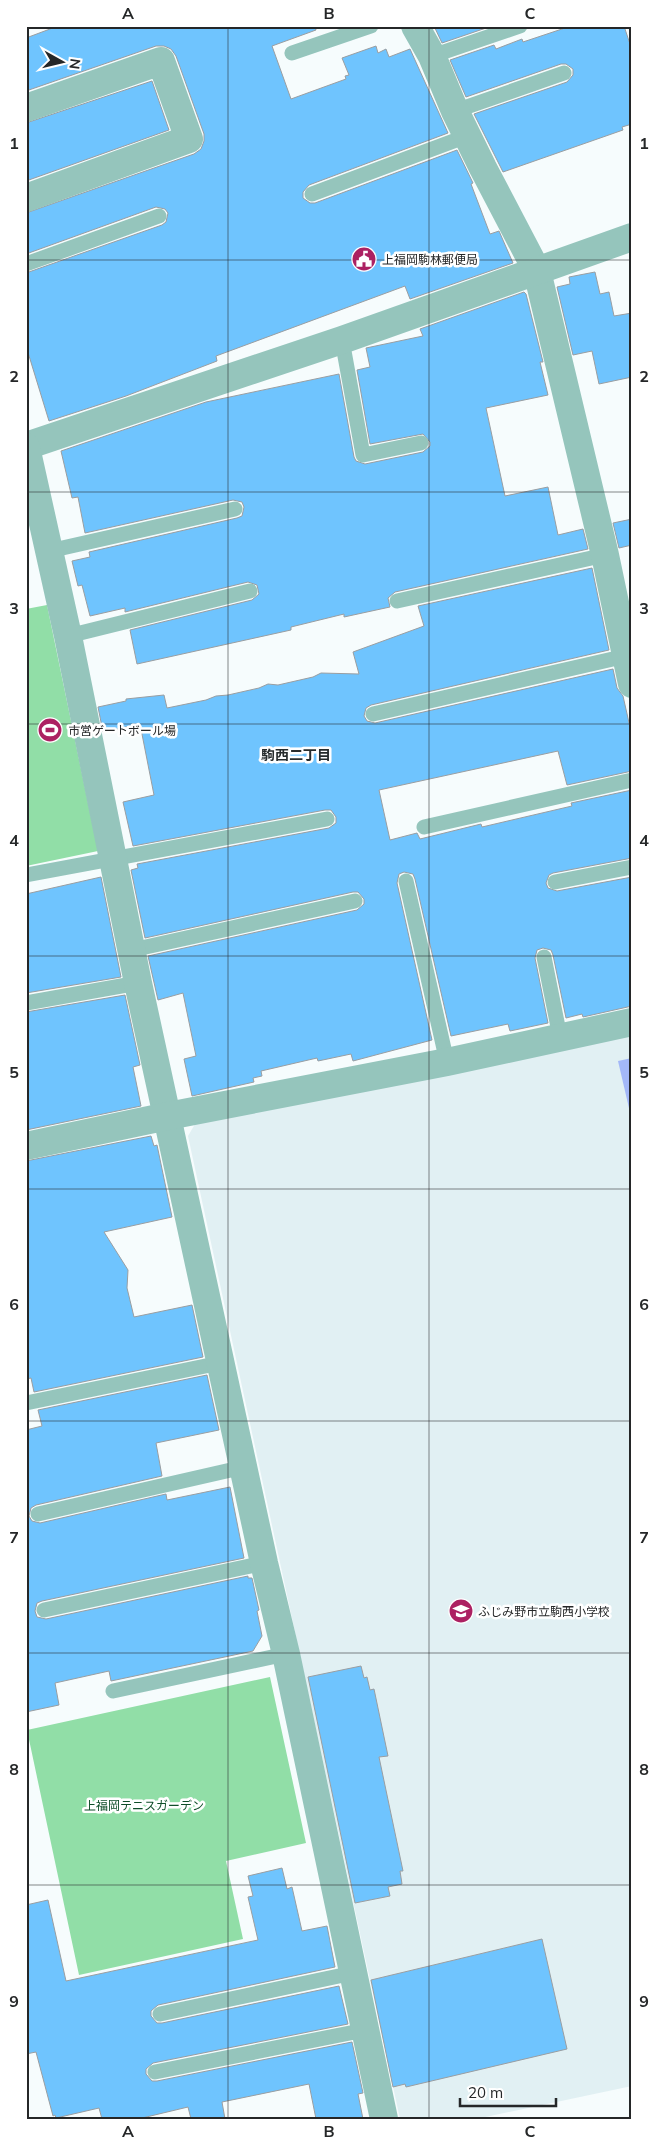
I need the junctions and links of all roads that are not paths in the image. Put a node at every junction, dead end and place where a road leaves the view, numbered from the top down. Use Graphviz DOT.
graph roads {
  1 [pos="371,26"];
  2 [pos="415,26"];
  3 [pos="520,26"];
  4 [pos="292,53"];
  5 [pos="432,56"];
  6 [pos="564,73"];
  7 [pos="26,108"];
  8 [pos="455,111"];
  9 [pos="468,136"];
  10 [pos="312,194"];
  11 [pos="26,198"];
  12 [pos="159,216"];
  13 [pos="632,237"];
  14 [pos="26,264"];
  15 [pos="537,271"];
  16 [pos="342,340"];
  17 [pos="421,443"];
  18 [pos="26,447"];
  19 [pos="235,509"];
  20 [pos="49,551"];
  21 [pos="615,563"];
  22 [pos="250,591"];
  23 [pos="397,601"];
  24 [pos="68,636"];
  25 [pos="626,656"];
  26 [pos="632,684"];
  27 [pos="373,714"];
  28 [pos="632,780"];
  29 [pos="327,819"];
  30 [pos="424,827"];
  31 [pos="114,859"];
  32 [pos="632,867"];
  33 [pos="26,875"];
  34 [pos="406,881"];
  35 [pos="555,882"];
  36 [pos="355,900"];
  37 [pos="132,950"];
  38 [pos="544,958"];
  39 [pos="138,983"];
  40 [pos="26,1003"];
  41 [pos="632,1022"];
  42 [pos="560,1038"];
  43 [pos="448,1062"];
  44 [pos="168,1116"];
  45 [pos="26,1146"];
  46 [pos="220,1363"];
  47 [pos="26,1403"];
  48 [pos="244,1467"];
  49 [pos="38,1514"];
  50 [pos="264,1563"];
  51 [pos="44,1610"];
  52 [pos="286,1654"];
  53 [pos="113,1692"];
  54 [pos="353,1974"];
  55 [pos="160,2014"];
  56 [pos="365,2030"];
  57 [pos="155,2072"];
  58 [pos="384,2119"];
  1 -- 4 [label="lane"];
  2 -- 5 [label="street"];
  3 -- 5 [label="lane"];
  5 -- 8 [label="street"];
  6 -- 8 [label="lane"];
  7 -- 11 [label="street"];
  8 -- 9 [label="street"];
  9 -- 10 [label="lane"];
  9 -- 15 [label="street"];
  12 -- 14 [label="lane"];
  13 -- 15 [label="street"];
  15 -- 16 [label="street"];
  15 -- 21 [label="street"];
  16 -- 17 [label="lane"];
  16 -- 18 [label="street"];
  18 -- 20 [label="street"];
  19 -- 20 [label="lane"];
  20 -- 24 [label="street"];
  21 -- 23 [label="lane"];
  21 -- 25 [label="street"];
  22 -- 24 [label="lane"];
  24 -- 31 [label="street"];
  25 -- 26 [label="street"];
  25 -- 27 [label="lane"];
  28 -- 30 [label="lane"];
  29 -- 31 [label="lane"];
  31 -- 33 [label="lane"];
  31 -- 37 [label="street"];
  32 -- 35 [label="lane"];
  34 -- 43 [label="lane"];
  36 -- 37 [label="lane"];
  37 -- 39 [label="street"];
  38 -- 42 [label="lane"];
  39 -- 40 [label="lane"];
  39 -- 44 [label="street"];
  41 -- 42 [label="street"];
  42 -- 43 [label="street"];
  43 -- 44 [label="street"];
  44 -- 45 [label="street"];
  44 -- 46 [label="street"];
  46 -- 47 [label="lane"];
  46 -- 48 [label="street"];
  48 -- 49 [label="lane"];
  48 -- 50 [label="street"];
  50 -- 51 [label="lane"];
  50 -- 52 [label="street"];
  52 -- 53 [label="lane"];
  52 -- 54 [label="street"];
  54 -- 55 [label="lane"];
  54 -- 56 [label="street"];
  56 -- 57 [label="lane"];
  56 -- 58 [label="street"];
}
